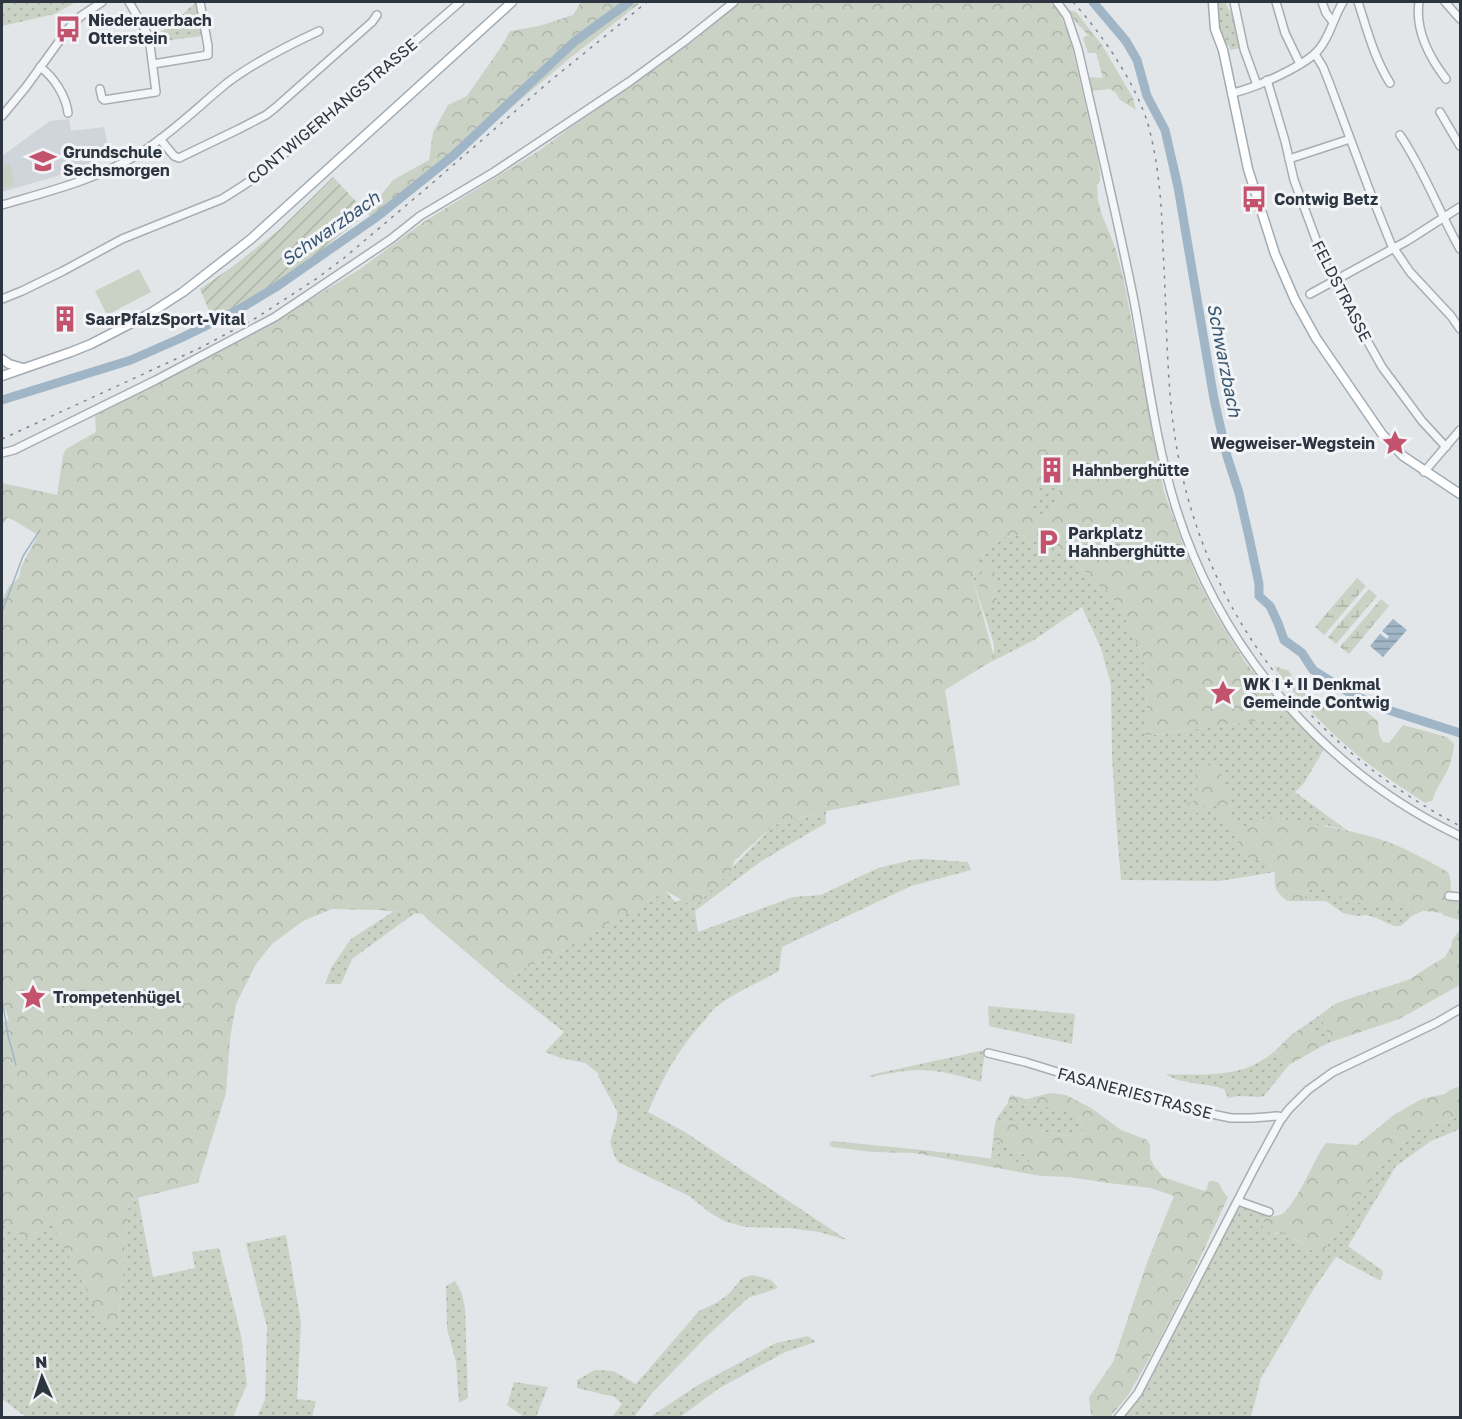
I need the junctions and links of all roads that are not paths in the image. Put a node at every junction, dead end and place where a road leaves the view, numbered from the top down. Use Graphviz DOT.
graph roads {
  1 [pos="102,2"];
  2 [pos="129,2"];
  3 [pos="200,2"];
  4 [pos="460,2"];
  5 [pos="512,2"];
  6 [pos="734,2"];
  7 [pos="1057,2"];
  8 [pos="1214,2"];
  9 [pos="1234,2"];
  10 [pos="1276,2"];
  11 [pos="1322,2"];
  12 [pos="1343,2"];
  13 [pos="1358,2"];
  14 [pos="1419,2"];
  15 [pos="1445,2"];
  16 [pos="377,15"];
  17 [pos="1461,19"];
  18 [pos="1333,22"];
  19 [pos="319,31"];
  20 [pos="1315,54"];
  21 [pos="153,64"];
  22 [pos="1300,64"];
  23 [pos="40,67"];
  24 [pos="1446,79"];
  25 [pos="1267,81"];
  26 [pos="1390,83"];
  27 [pos="1257,85"];
  28 [pos="100,89"];
  29 [pos="1232,93"];
  30 [pos="1440,112"];
  31 [pos="68,113"];
  32 [pos="2,116"];
  33 [pos="1400,135"];
  34 [pos="1350,139"];
  35 [pos="160,140"];
  36 [pos="1461,146"];
  37 [pos="1289,159"];
  38 [pos="2,205"];
  39 [pos="1461,207"];
  40 [pos="1443,218"];
  41 [pos="1394,249"];
  42 [pos="1461,249"];
  43 [pos="1334,281"];
  44 [pos="1310,294"];
  45 [pos="2,299"];
  46 [pos="1461,329"];
  47 [pos="2,359"];
  48 [pos="23,368"];
  49 [pos="2,376"];
  50 [pos="1461,430"];
  51 [pos="1446,447"];
  52 [pos="2,453"];
  53 [pos="1424,472"];
  54 [pos="1461,494"];
  55 [pos="1461,836"];
  56 [pos="1449,896"];
  57 [pos="1461,897"];
  58 [pos="1461,1009"];
  59 [pos="988,1053"];
  60 [pos="1283,1117"];
  61 [pos="1238,1201"];
  62 [pos="1269,1212"];
  63 [pos="1118,1418"];
  1 -- 23 [label="street"];
  2 -- 21 [label="street"];
  3 -- 21 [label="street"];
  4 -- 45 [label="street, CONTWIGERHANGSTRASSE"];
  5 -- 48 [label="main road"];
  6 -- 52 [label="street"];
  7 -- 55 [label="street"];
  8 -- 29 [label="main road"];
  9 -- 27 [label="street"];
  10 -- 22 [label="street"];
  11 -- 18 [label="street"];
  12 -- 18 [label="street"];
  13 -- 26 [label="street"];
  14 -- 24 [label="street"];
  15 -- 17 [label="street"];
  16 -- 35 [label="street"];
  18 -- 20 [label="street"];
  19 -- 35 [label="street"];
  20 -- 22 [label="street"];
  20 -- 34 [label="street"];
  21 -- 28 [label="street"];
  22 -- 25 [label="street"];
  23 -- 31 [label="street"];
  23 -- 32 [label="street"];
  25 -- 27 [label="street"];
  25 -- 37 [label="street, FELDSTRASSE"];
  27 -- 29 [label="street"];
  29 -- 53 [label="main road"];
  30 -- 36 [label="street"];
  33 -- 40 [label="street"];
  34 -- 37 [label="street"];
  34 -- 41 [label="street"];
  35 -- 38 [label="street"];
  37 -- 43 [label="street, FELDSTRASSE"];
  39 -- 40 [label="street"];
  40 -- 41 [label="street"];
  40 -- 42 [label="street"];
  41 -- 43 [label="street"];
  41 -- 46 [label="street"];
  43 -- 44 [label="street"];
  43 -- 51 [label="street, FELDSTRASSE"];
  47 -- 48 [label="main road"];
  48 -- 49 [label="main road"];
  50 -- 51 [label="street"];
  51 -- 53 [label="street"];
  53 -- 54 [label="main road"];
  56 -- 57 [label="street"];
  58 -- 60 [label="street"];
  59 -- 60 [label="street, FASANERIESTRASSE"];
  60 -- 61 [label="street"];
  61 -- 62 [label="street"];
  61 -- 63 [label="street"];
}
